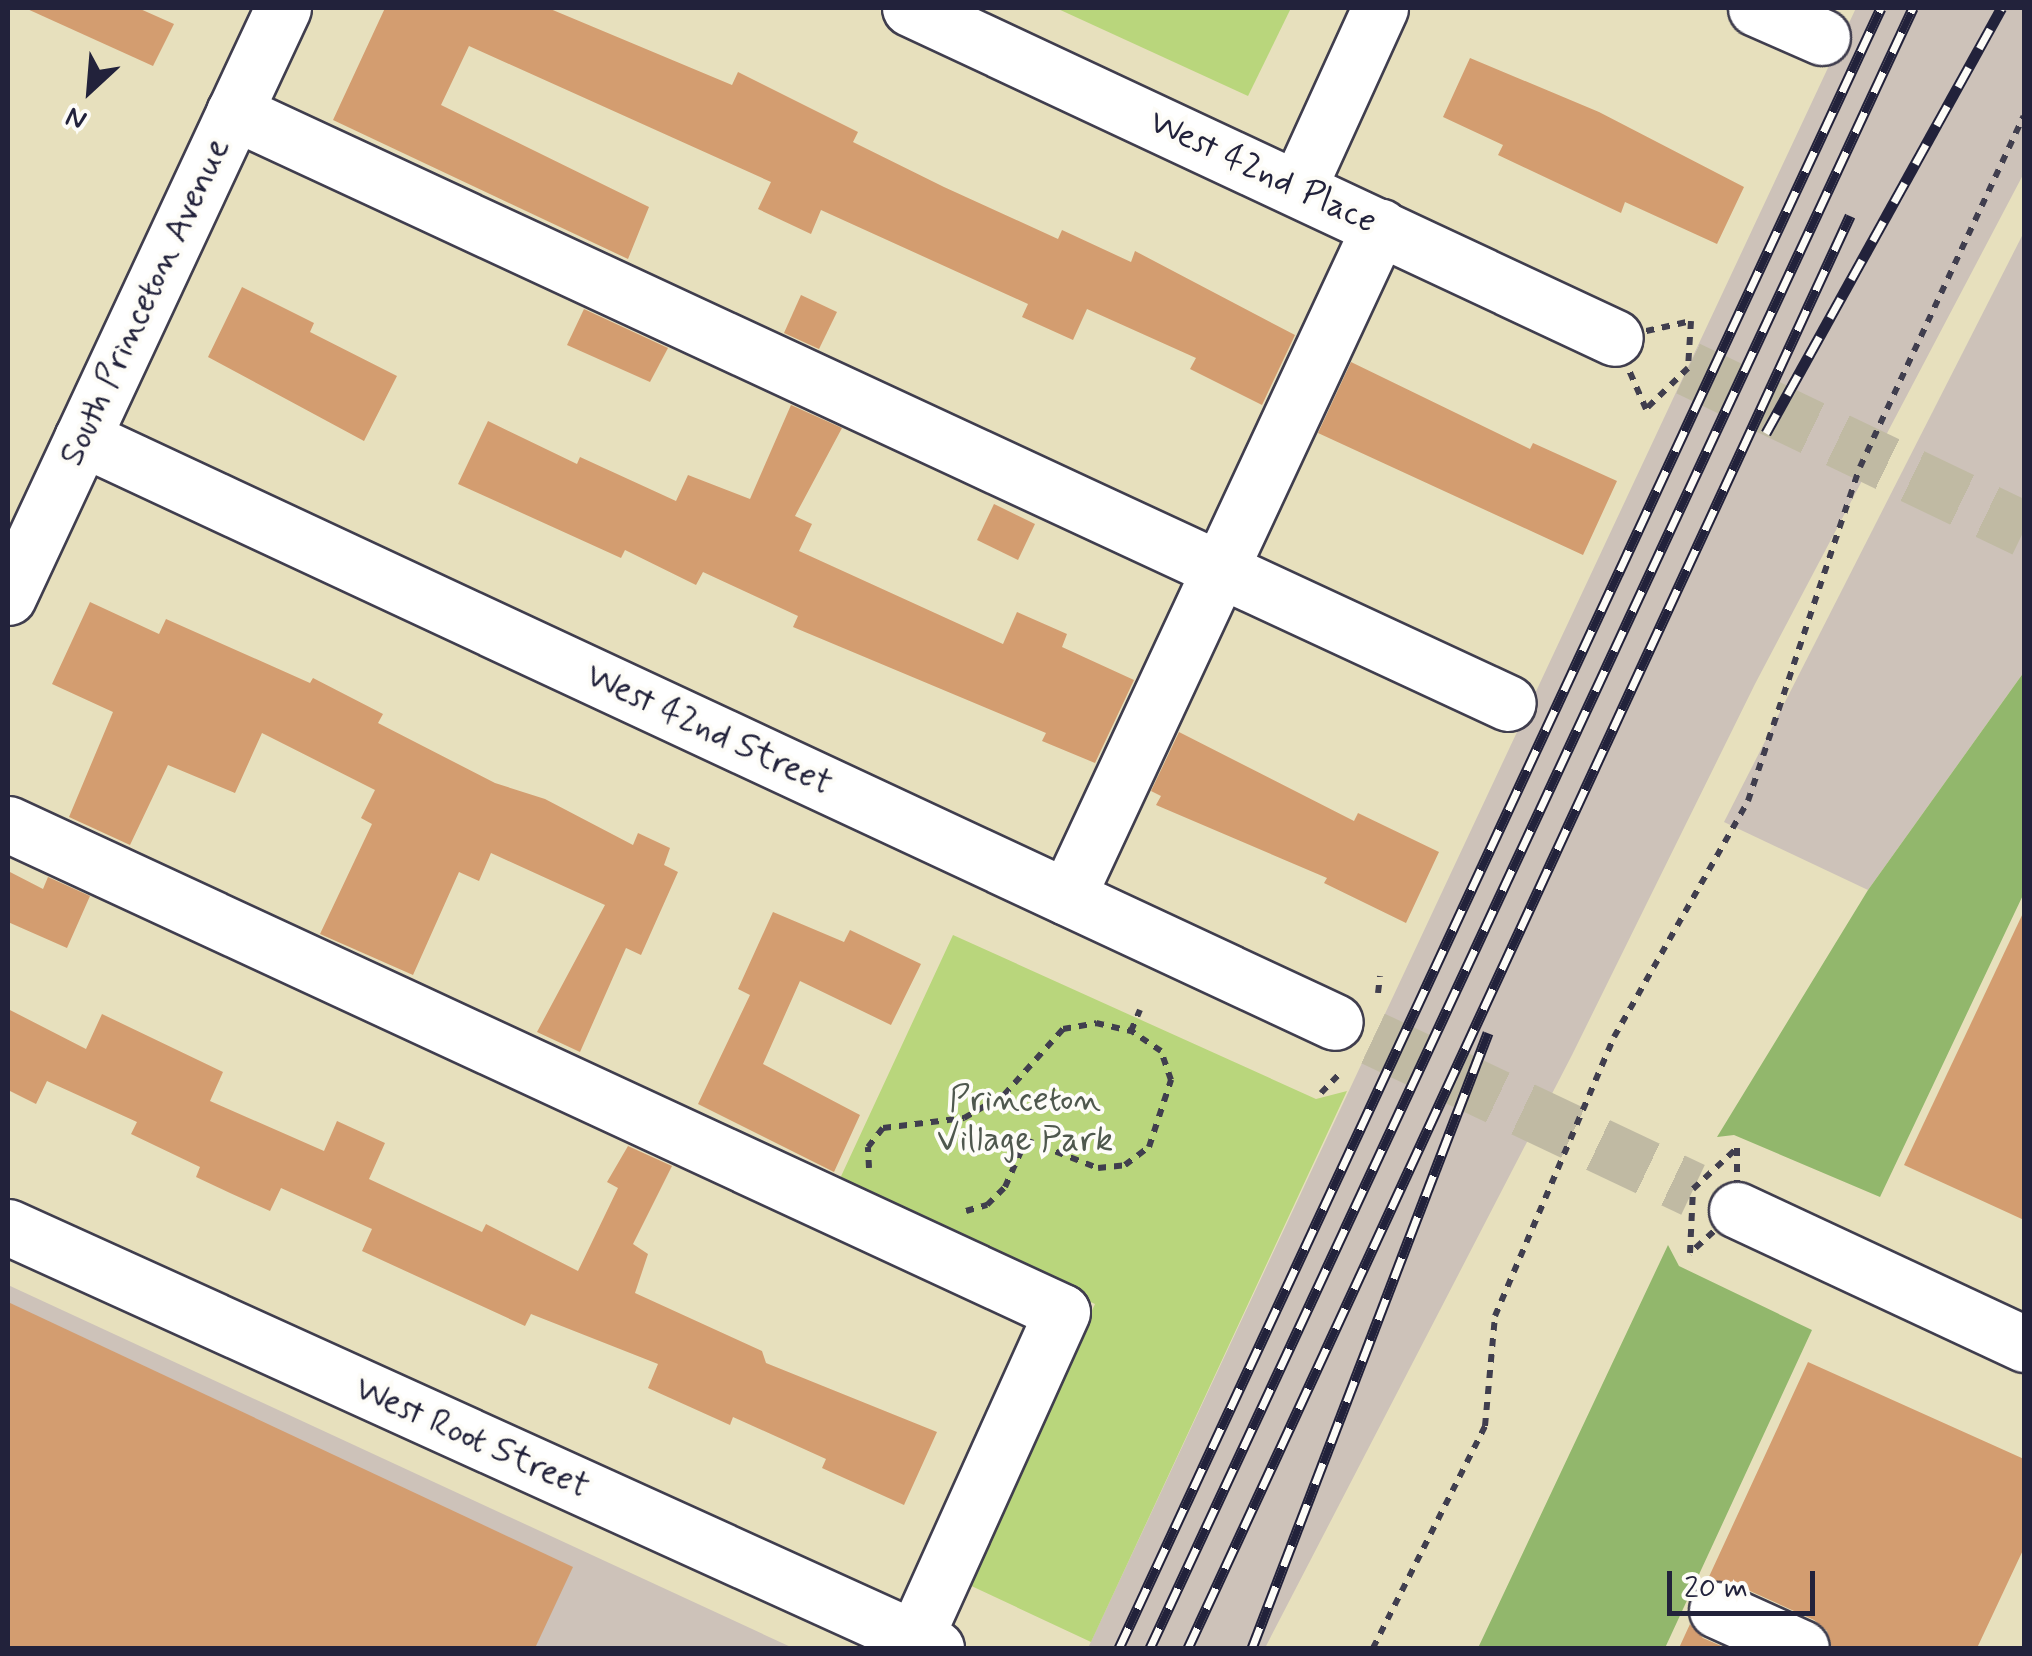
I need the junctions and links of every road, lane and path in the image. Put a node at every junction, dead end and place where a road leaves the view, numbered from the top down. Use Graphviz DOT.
graph roads {
  1 [pos="283,8"];
  2 [pos="910,8"];
  3 [pos="1380,8"];
  4 [pos="1756,8"];
  5 [pos="1822,37"];
  6 [pos="234,112"];
  7 [pos="2024,116"];
  8 [pos="1298,188"];
  9 [pos="1380,226"];
  10 [pos="1691,322"];
  11 [pos="1615,338"];
  12 [pos="1646,408"];
  13 [pos="82,438"];
  14 [pos="1220,570"];
  15 [pos="8,597"];
  16 [pos="1508,703"];
  17 [pos="8,824"];
  18 [pos="1067,897"];
  19 [pos="1140,1010"];
  20 [pos="1335,1022"];
  21 [pos="1131,1031"];
  22 [pos="878,1182"];
  23 [pos="1737,1210"];
  24 [pos="949,1216"];
  25 [pos="8,1228"];
  26 [pos="2024,1344"];
  27 [pos="1717,1610"];
  28 [pos="925,1643"];
  29 [pos="1372,1648"];
  30 [pos="1801,1648"];
  1 -- 6 [label="street, South Princeton Avenue"];
  2 -- 8 [label="street, West 42nd Place"];
  3 -- 8 [label="street"];
  4 -- 5 [label="street"];
  6 -- 13 [label="street, South Princeton Avenue"];
  6 -- 14 [label="street"];
  7 -- 29 [label="path"];
  8 -- 9 [label="street, West 42nd Place"];
  9 -- 11 [label="street, West 42nd Place"];
  9 -- 14 [label="street"];
  10 -- 12 [label="path"];
  13 -- 15 [label="street, South Princeton Avenue"];
  13 -- 18 [label="street, West 42nd Street"];
  14 -- 16 [label="street"];
  14 -- 18 [label="street"];
  17 -- 28 [label="street"];
  18 -- 20 [label="street, West 42nd Street"];
  19 -- 21 [label="path"];
  21 -- 22 [label="path"];
  21 -- 24 [label="path"];
  23 -- 26 [label="street"];
  25 -- 28 [label="street, West Root Street"];
  27 -- 30 [label="street"];
}
